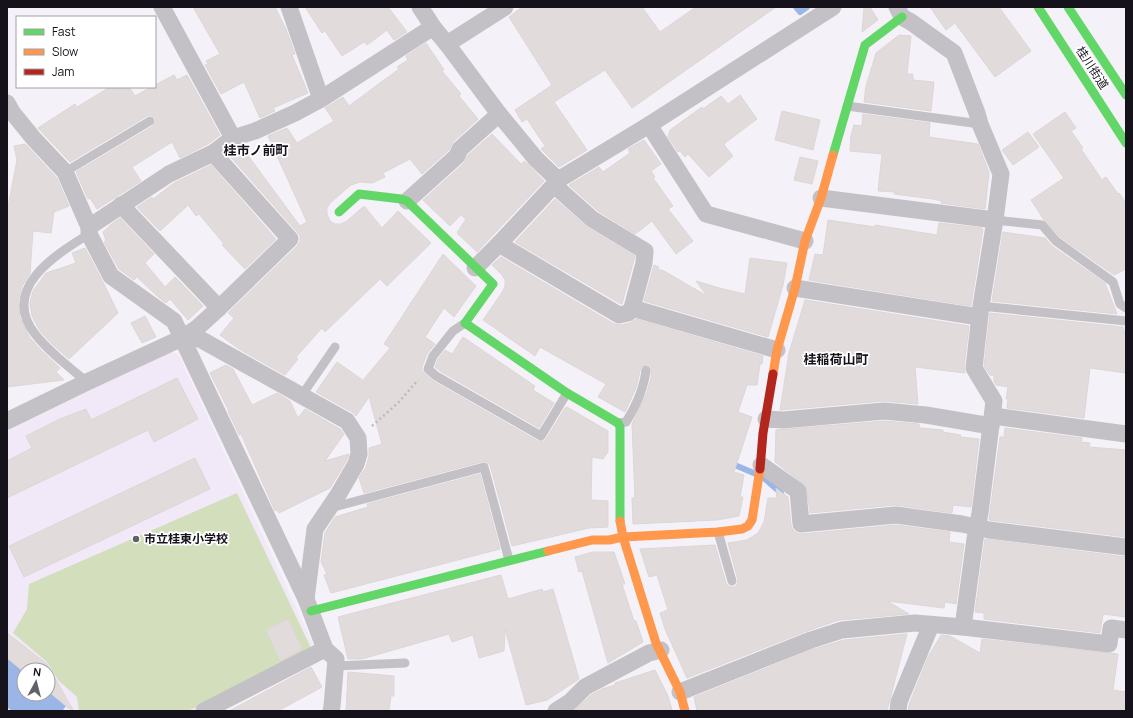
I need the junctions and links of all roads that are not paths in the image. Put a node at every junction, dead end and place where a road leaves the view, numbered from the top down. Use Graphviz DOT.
graph roads {
  1 [pos="162,7"];
  2 [pos="289,7"];
  3 [pos="420,7"];
  4 [pos="505,7"];
  5 [pos="833,7"];
  6 [pos="1038,7"];
  7 [pos="1072,9"];
  8 [pos="816,11"];
  9 [pos="899,12"];
  10 [pos="432,27"];
  11 [pos="447,44"];
  12 [pos="1126,95"];
  13 [pos="321,99"];
  14 [pos="7,103"];
  15 [pos="846,106"];
  16 [pos="499,114"];
  17 [pos="150,121"];
  18 [pos="980,124"];
  19 [pos="649,125"];
  20 [pos="233,138"];
  21 [pos="1126,143"];
  22 [pos="213,153"];
  23 [pos="65,172"];
  24 [pos="556,183"];
  25 [pos="821,198"];
  26 [pos="407,201"];
  27 [pos="121,205"];
  28 [pos="339,212"];
  29 [pos="995,220"];
  30 [pos="89,231"];
  31 [pos="805,241"];
  32 [pos="500,244"];
  33 [pos="475,268"];
  34 [pos="795,288"];
  35 [pos="219,308"];
  36 [pos="632,308"];
  37 [pos="1126,308"];
  38 [pos="980,311"];
  39 [pos="1126,321"];
  40 [pos="465,323"];
  41 [pos="182,338"];
  42 [pos="335,347"];
  43 [pos="777,350"];
  44 [pos="646,370"];
  45 [pos="87,382"];
  46 [pos="567,393"];
  47 [pos="302,395"];
  48 [pos="766,419"];
  49 [pos="7,421"];
  50 [pos="992,421"];
  51 [pos="618,423"];
  52 [pos="1126,434"];
  53 [pos="761,465"];
  54 [pos="327,509"];
  55 [pos="977,527"];
  56 [pos="718,532"];
  57 [pos="623,537"];
  58 [pos="1126,547"];
  59 [pos="509,560"];
  60 [pos="732,581"];
  61 [pos="309,605"];
  62 [pos="931,625"];
  63 [pos="962,627"];
  64 [pos="1126,630"];
  65 [pos="325,648"];
  66 [pos="661,650"];
  67 [pos="406,662"];
  68 [pos="336,666"];
  69 [pos="680,692"];
  70 [pos="204,711"];
  71 [pos="331,711"];
  72 [pos="556,711"];
  73 [pos="684,711"];
  74 [pos="898,711"];
  1 -- 20 [label="street"];
  2 -- 13 [label="street"];
  3 -- 10 [label="street"];
  4 -- 11 [label="street"];
  5 -- 8 [label="street"];
  6 -- 21 [label="street, 桂川街道"];
  7 -- 12 [label="street, 桂川街道"];
  8 -- 19 [label="street"];
  9 -- 15 [label="street"];
  9 -- 18 [label="street"];
  10 -- 11 [label="street"];
  10 -- 13 [label="street"];
  11 -- 16 [label="street"];
  13 -- 20 [label="street"];
  14 -- 23 [label="street"];
  15 -- 18 [label="lane"];
  15 -- 25 [label="street"];
  16 -- 24 [label="street"];
  16 -- 26 [label="street"];
  17 -- 23 [label="lane"];
  18 -- 29 [label="street"];
  19 -- 24 [label="street"];
  19 -- 31 [label="street"];
  20 -- 22 [label="street"];
  22 -- 27 [label="street"];
  22 -- 35 [label="street"];
  23 -- 30 [label="street"];
  24 -- 32 [label="street"];
  24 -- 36 [label="street"];
  25 -- 29 [label="street"];
  25 -- 31 [label="street"];
  26 -- 28 [label="street"];
  26 -- 33 [label="street"];
  27 -- 30 [label="street"];
  27 -- 35 [label="street"];
  29 -- 37 [label="lane"];
  29 -- 38 [label="street"];
  30 -- 41 [label="street"];
  30 -- 45 [label="lane"];
  31 -- 34 [label="street"];
  32 -- 33 [label="street"];
  32 -- 36 [label="street"];
  33 -- 40 [label="street"];
  34 -- 38 [label="street"];
  34 -- 43 [label="street"];
  35 -- 41 [label="street"];
  36 -- 43 [label="street"];
  38 -- 39 [label="lane"];
  38 -- 50 [label="street"];
  40 -- 46 [label="street"];
  40 -- 46 [label="lane"];
  41 -- 45 [label="street"];
  41 -- 47 [label="street"];
  41 -- 61 [label="street"];
  42 -- 47 [label="lane"];
  43 -- 48 [label="street"];
  44 -- 51 [label="lane"];
  45 -- 49 [label="street"];
  46 -- 51 [label="street"];
  47 -- 54 [label="street"];
  48 -- 50 [label="street"];
  48 -- 53 [label="street"];
  50 -- 52 [label="street"];
  50 -- 55 [label="street"];
  51 -- 57 [label="street"];
  53 -- 55 [label="street"];
  53 -- 56 [label="street"];
  54 -- 59 [label="lane"];
  54 -- 61 [label="street"];
  55 -- 58 [label="street"];
  55 -- 63 [label="street"];
  56 -- 57 [label="street"];
  56 -- 60 [label="lane"];
  57 -- 59 [label="street"];
  57 -- 66 [label="street"];
  59 -- 61 [label="street"];
  61 -- 65 [label="street"];
  62 -- 63 [label="street"];
  62 -- 69 [label="street"];
  62 -- 74 [label="street"];
  63 -- 64 [label="street"];
  65 -- 68 [label="street"];
  65 -- 70 [label="street"];
  66 -- 69 [label="street"];
  66 -- 72 [label="street"];
  67 -- 68 [label="lane"];
  68 -- 71 [label="street"];
  69 -- 73 [label="street"];
}
